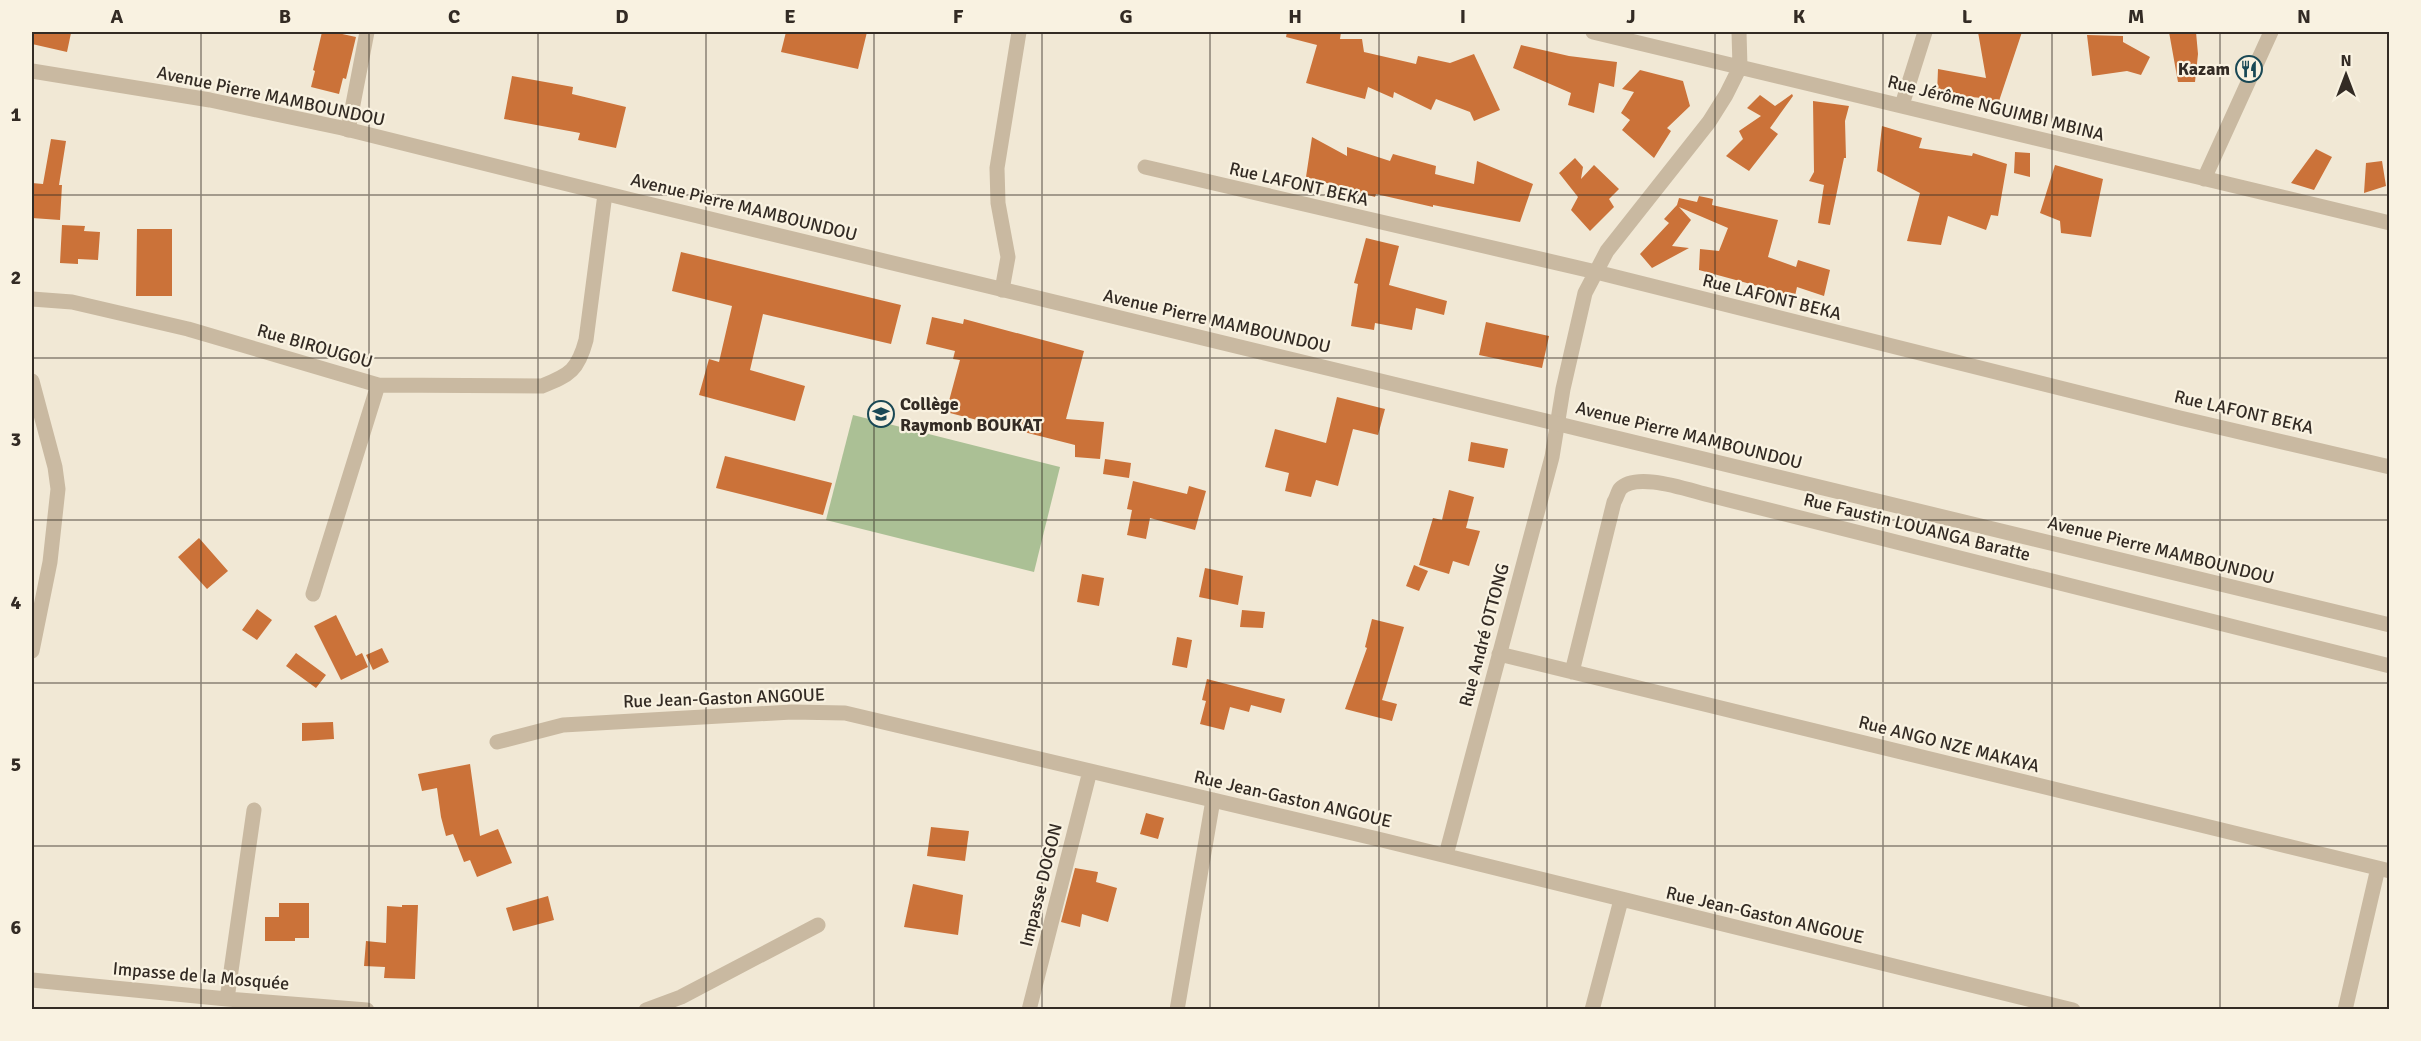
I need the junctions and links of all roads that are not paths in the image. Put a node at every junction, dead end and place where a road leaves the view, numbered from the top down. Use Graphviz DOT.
graph roads {
  1 [pos="367,32"];
  2 [pos="1019,32"];
  3 [pos="1593,32"];
  4 [pos="1739,32"];
  5 [pos="1925,32"];
  6 [pos="2271,32"];
  7 [pos="1740,67"];
  8 [pos="32,71"];
  9 [pos="1902,105"];
  10 [pos="348,130"];
  11 [pos="1145,167"];
  12 [pos="2204,179"];
  13 [pos="605,194"];
  14 [pos="2389,222"];
  15 [pos="1596,272"];
  16 [pos="1002,290"];
  17 [pos="32,299"];
  18 [pos="32,381"];
  19 [pos="378,385"];
  20 [pos="1558,423"];
  21 [pos="2390,467"];
  22 [pos="313,594"];
  23 [pos="2390,625"];
  24 [pos="32,651"];
  25 [pos="1499,654"];
  26 [pos="2390,666"];
  27 [pos="1572,672"];
  28 [pos="497,742"];
  29 [pos="1090,771"];
  30 [pos="1213,800"];
  31 [pos="254,810"];
  32 [pos="1446,855"];
  33 [pos="2384,870"];
  34 [pos="1621,900"];
  35 [pos="818,925"];
  36 [pos="32,980"];
  37 [pos="227,999"];
  38 [pos="367,1010"];
  39 [pos="646,1010"];
  40 [pos="1029,1010"];
  41 [pos="1177,1010"];
  42 [pos="1592,1010"];
  43 [pos="2073,1010"];
  44 [pos="2345,1010"];
  1 -- 10 [label="street"];
  2 -- 16 [label="street"];
  3 -- 7 [label="street, Rue Jérôme NGUIMBI MBINA"];
  4 -- 7 [label="street"];
  5 -- 9 [label="street"];
  6 -- 12 [label="street"];
  7 -- 9 [label="street, Rue Jérôme NGUIMBI MBINA"];
  7 -- 15 [label="street, Rue André OTTONG"];
  8 -- 10 [label="street, Avenue Pierre MAMBOUNDOU"];
  9 -- 12 [label="street, Rue Jérôme NGUIMBI MBINA"];
  10 -- 13 [label="street, Avenue Pierre MAMBOUNDOU"];
  11 -- 15 [label="street, Rue LAFONT BEKA"];
  12 -- 14 [label="street, Rue Jérôme NGUIMBI MBINA"];
  13 -- 16 [label="street, Avenue Pierre MAMBOUNDOU"];
  13 -- 19 [label="street, Rue BIROUGOU"];
  15 -- 20 [label="street, Rue André OTTONG"];
  15 -- 21 [label="street, Rue LAFONT BEKA"];
  16 -- 20 [label="street, Avenue Pierre MAMBOUNDOU"];
  17 -- 19 [label="street, Rue BIROUGOU"];
  18 -- 24 [label="street"];
  19 -- 22 [label="street"];
  20 -- 23 [label="street, Avenue Pierre MAMBOUNDOU"];
  20 -- 25 [label="street, Rue André OTTONG"];
  25 -- 27 [label="street, Rue ANGO NZE MAKAYA"];
  25 -- 32 [label="street, Rue André OTTONG"];
  26 -- 27 [label="street, Rue Faustin LOUANGA Baratte"];
  27 -- 33 [label="street, Rue ANGO NZE MAKAYA"];
  28 -- 29 [label="street, Rue Jean-Gaston ANGOUE"];
  29 -- 30 [label="street, Rue Jean-Gaston ANGOUE"];
  29 -- 40 [label="street, Impasse DOGON"];
  30 -- 32 [label="street, Rue Jean-Gaston ANGOUE"];
  30 -- 41 [label="street"];
  31 -- 37 [label="street"];
  32 -- 34 [label="street, Rue Jean-Gaston ANGOUE"];
  33 -- 44 [label="street"];
  34 -- 42 [label="street"];
  34 -- 43 [label="street, Rue Jean-Gaston ANGOUE"];
  35 -- 39 [label="street"];
  36 -- 37 [label="street, Impasse de la Mosquée"];
  37 -- 38 [label="street, Impasse de la Mosquée"];
}
